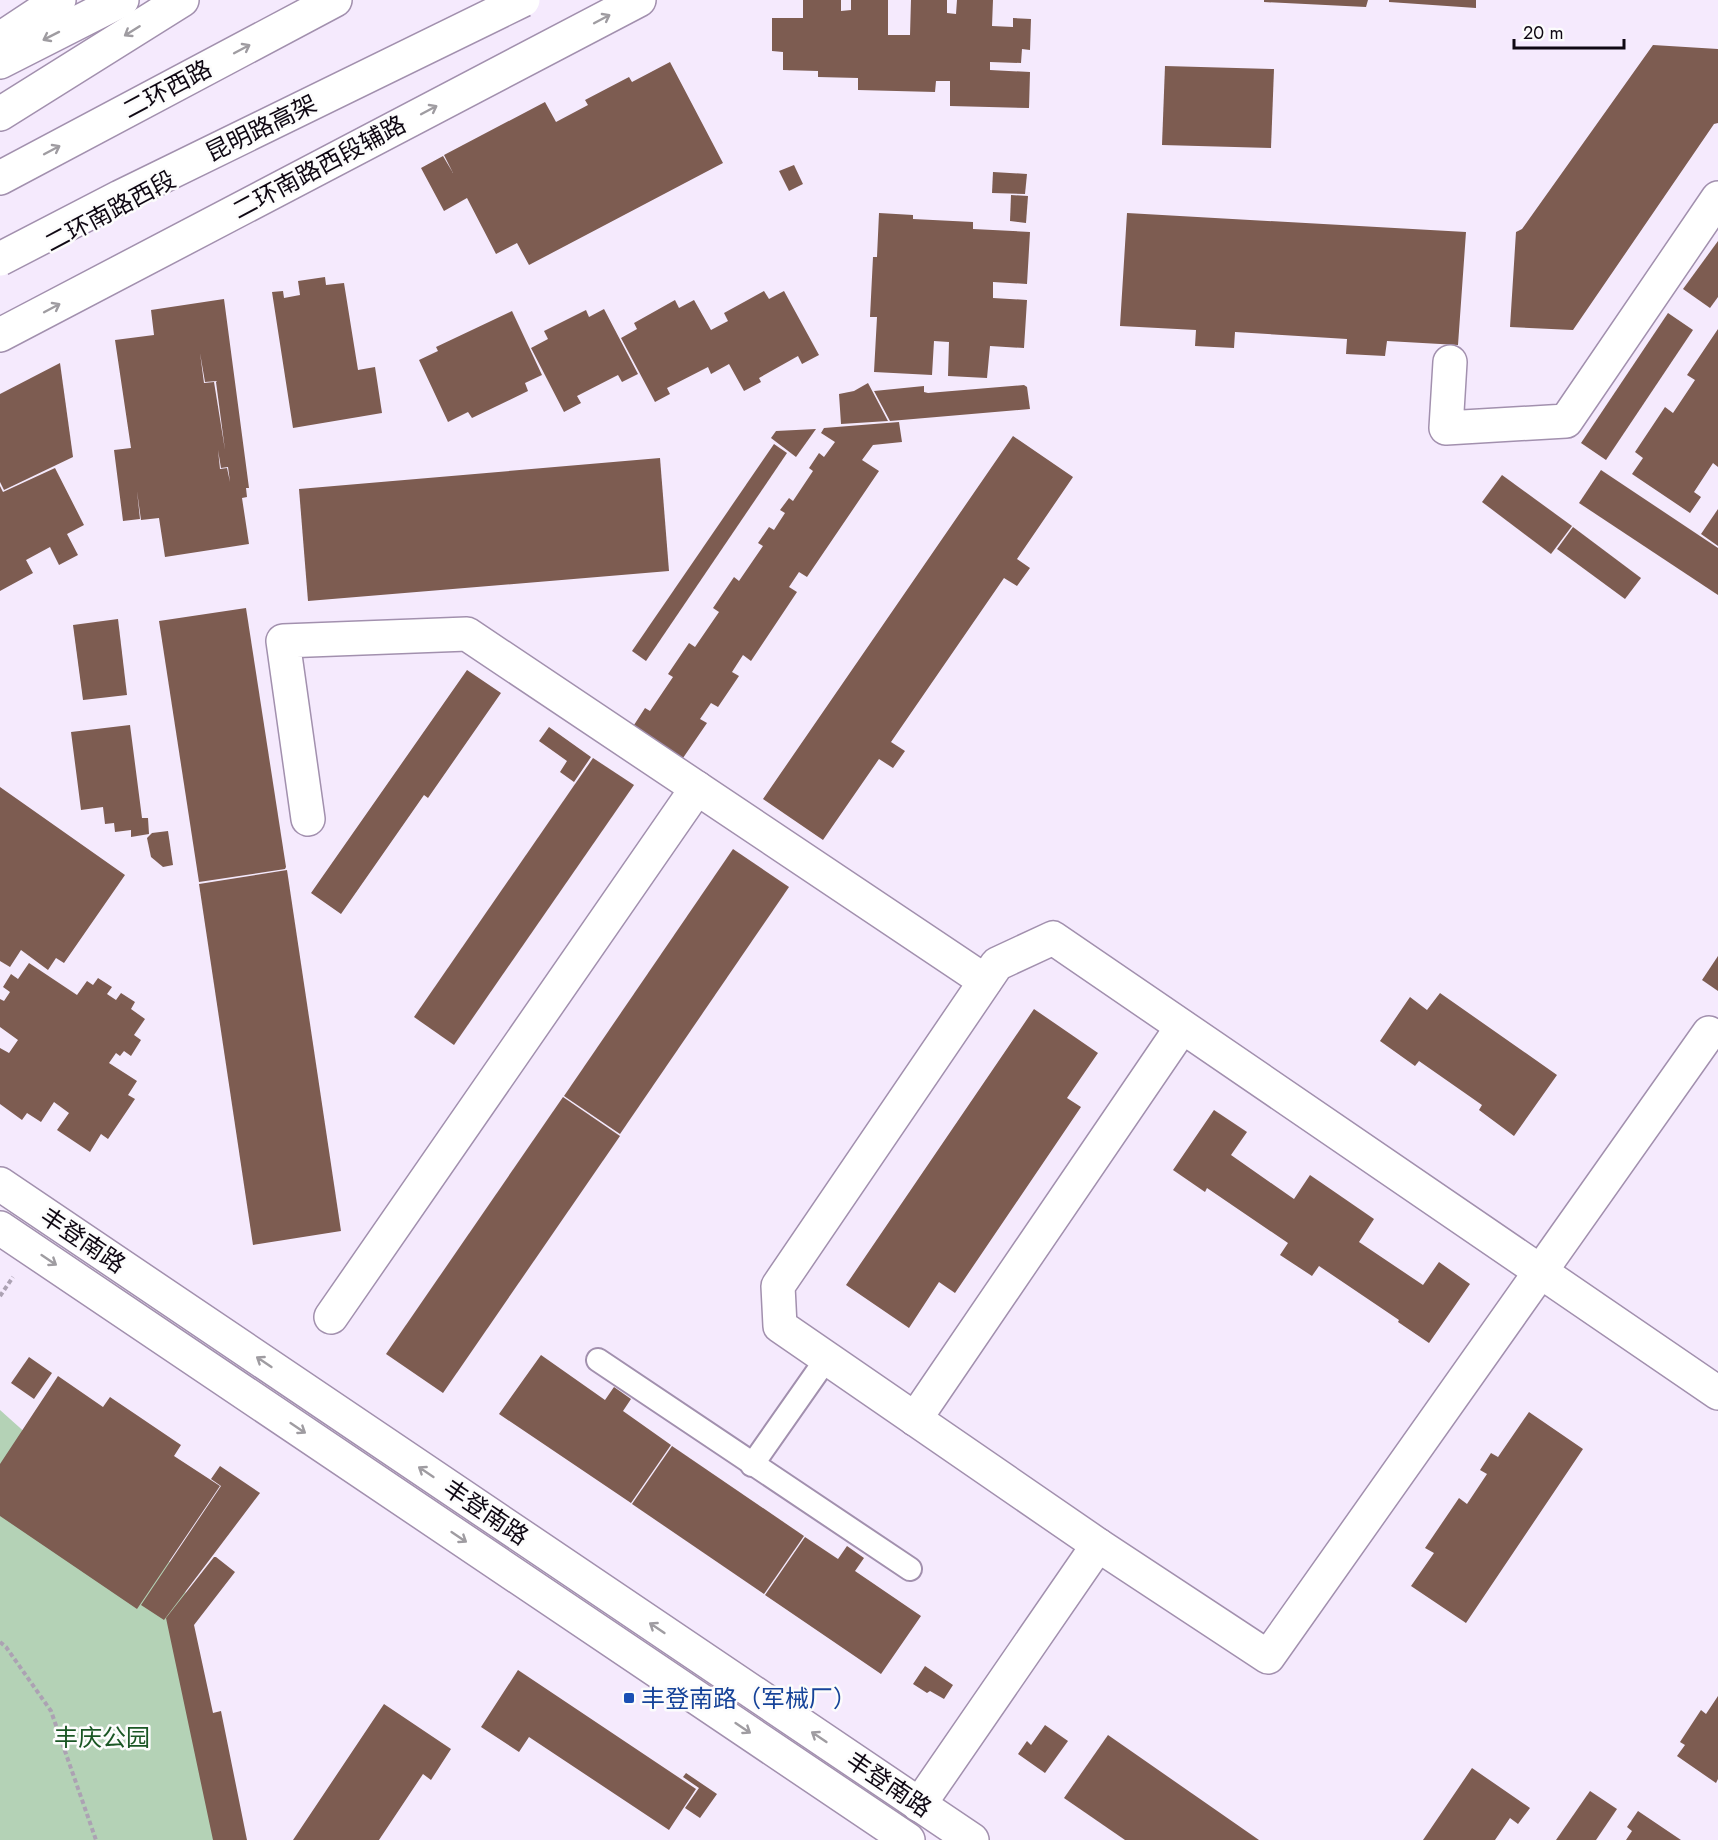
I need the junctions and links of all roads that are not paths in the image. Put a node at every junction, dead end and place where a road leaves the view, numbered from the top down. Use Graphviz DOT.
graph roads {
  1 [pos="41,0"];
  2 [pos="59,0"];
  3 [pos="122,0"];
  4 [pos="182,0"];
  5 [pos="335,0"];
  6 [pos="507,0"];
  7 [pos="523,0"];
  8 [pos="639,0"];
  9 [pos="0,19"];
  10 [pos="0,39"];
  11 [pos="0,62"];
  12 [pos="0,114"];
  13 [pos="0,178"];
  14 [pos="1718,198"];
  15 [pos="0,259"];
  16 [pos="0,270"];
  17 [pos="0,335"];
  18 [pos="1450,362"];
  19 [pos="697,788"];
  20 [pos="308,819"];
  21 [pos="986,981"];
  22 [pos="1182,1027"];
  23 [pos="1709,1033"];
  24 [pos="0,1184"];
  25 [pos="0,1228"];
  26 [pos="1541,1271"];
  27 [pos="331,1317"];
  28 [pos="826,1358"];
  29 [pos="598,1360"];
  30 [pos="1718,1393"];
  31 [pos="915,1419"];
  32 [pos="752,1465"];
  33 [pos="1098,1545"];
  34 [pos="910,1569"];
  35 [pos="919,1805"];
  36 [pos="908,1840"];
  37 [pos="972,1840"];
  1 -- 9 [label="main road"];
  2 -- 10 [label="main road"];
  3 -- 11 [label="main road, one-way"];
  4 -- 12 [label="main road, one-way"];
  13 -- 5 [label="main road, 二环西路, one-way"];
  6 -- 16 [label="main road, 二环南路西段"];
  7 -- 15 [label="main road, 昆明路高架, bridge"];
  17 -- 8 [label="main road, 二环南路西段辅路, one-way"];
  14 -- 18 [label="main road"];
  19 -- 20 [label="main road"];
  19 -- 21 [label="main road"];
  19 -- 27 [label="main road"];
  21 -- 22 [label="main road"];
  21 -- 28 [label="main road"];
  22 -- 26 [label="main road"];
  22 -- 31 [label="main road"];
  23 -- 26 [label="main road"];
  35 -- 24 [label="main road, 丰登南路, one-way"];
  25 -- 36 [label="main road, 丰登南路, one-way"];
  26 -- 30 [label="main road"];
  26 -- 33 [label="main road"];
  28 -- 31 [label="main road"];
  28 -- 32 [label="lane"];
  29 -- 32 [label="lane"];
  31 -- 33 [label="main road"];
  32 -- 34 [label="lane"];
  33 -- 35 [label="main road"];
  35 -- 37 [label="main road, 丰登南路"];
}
